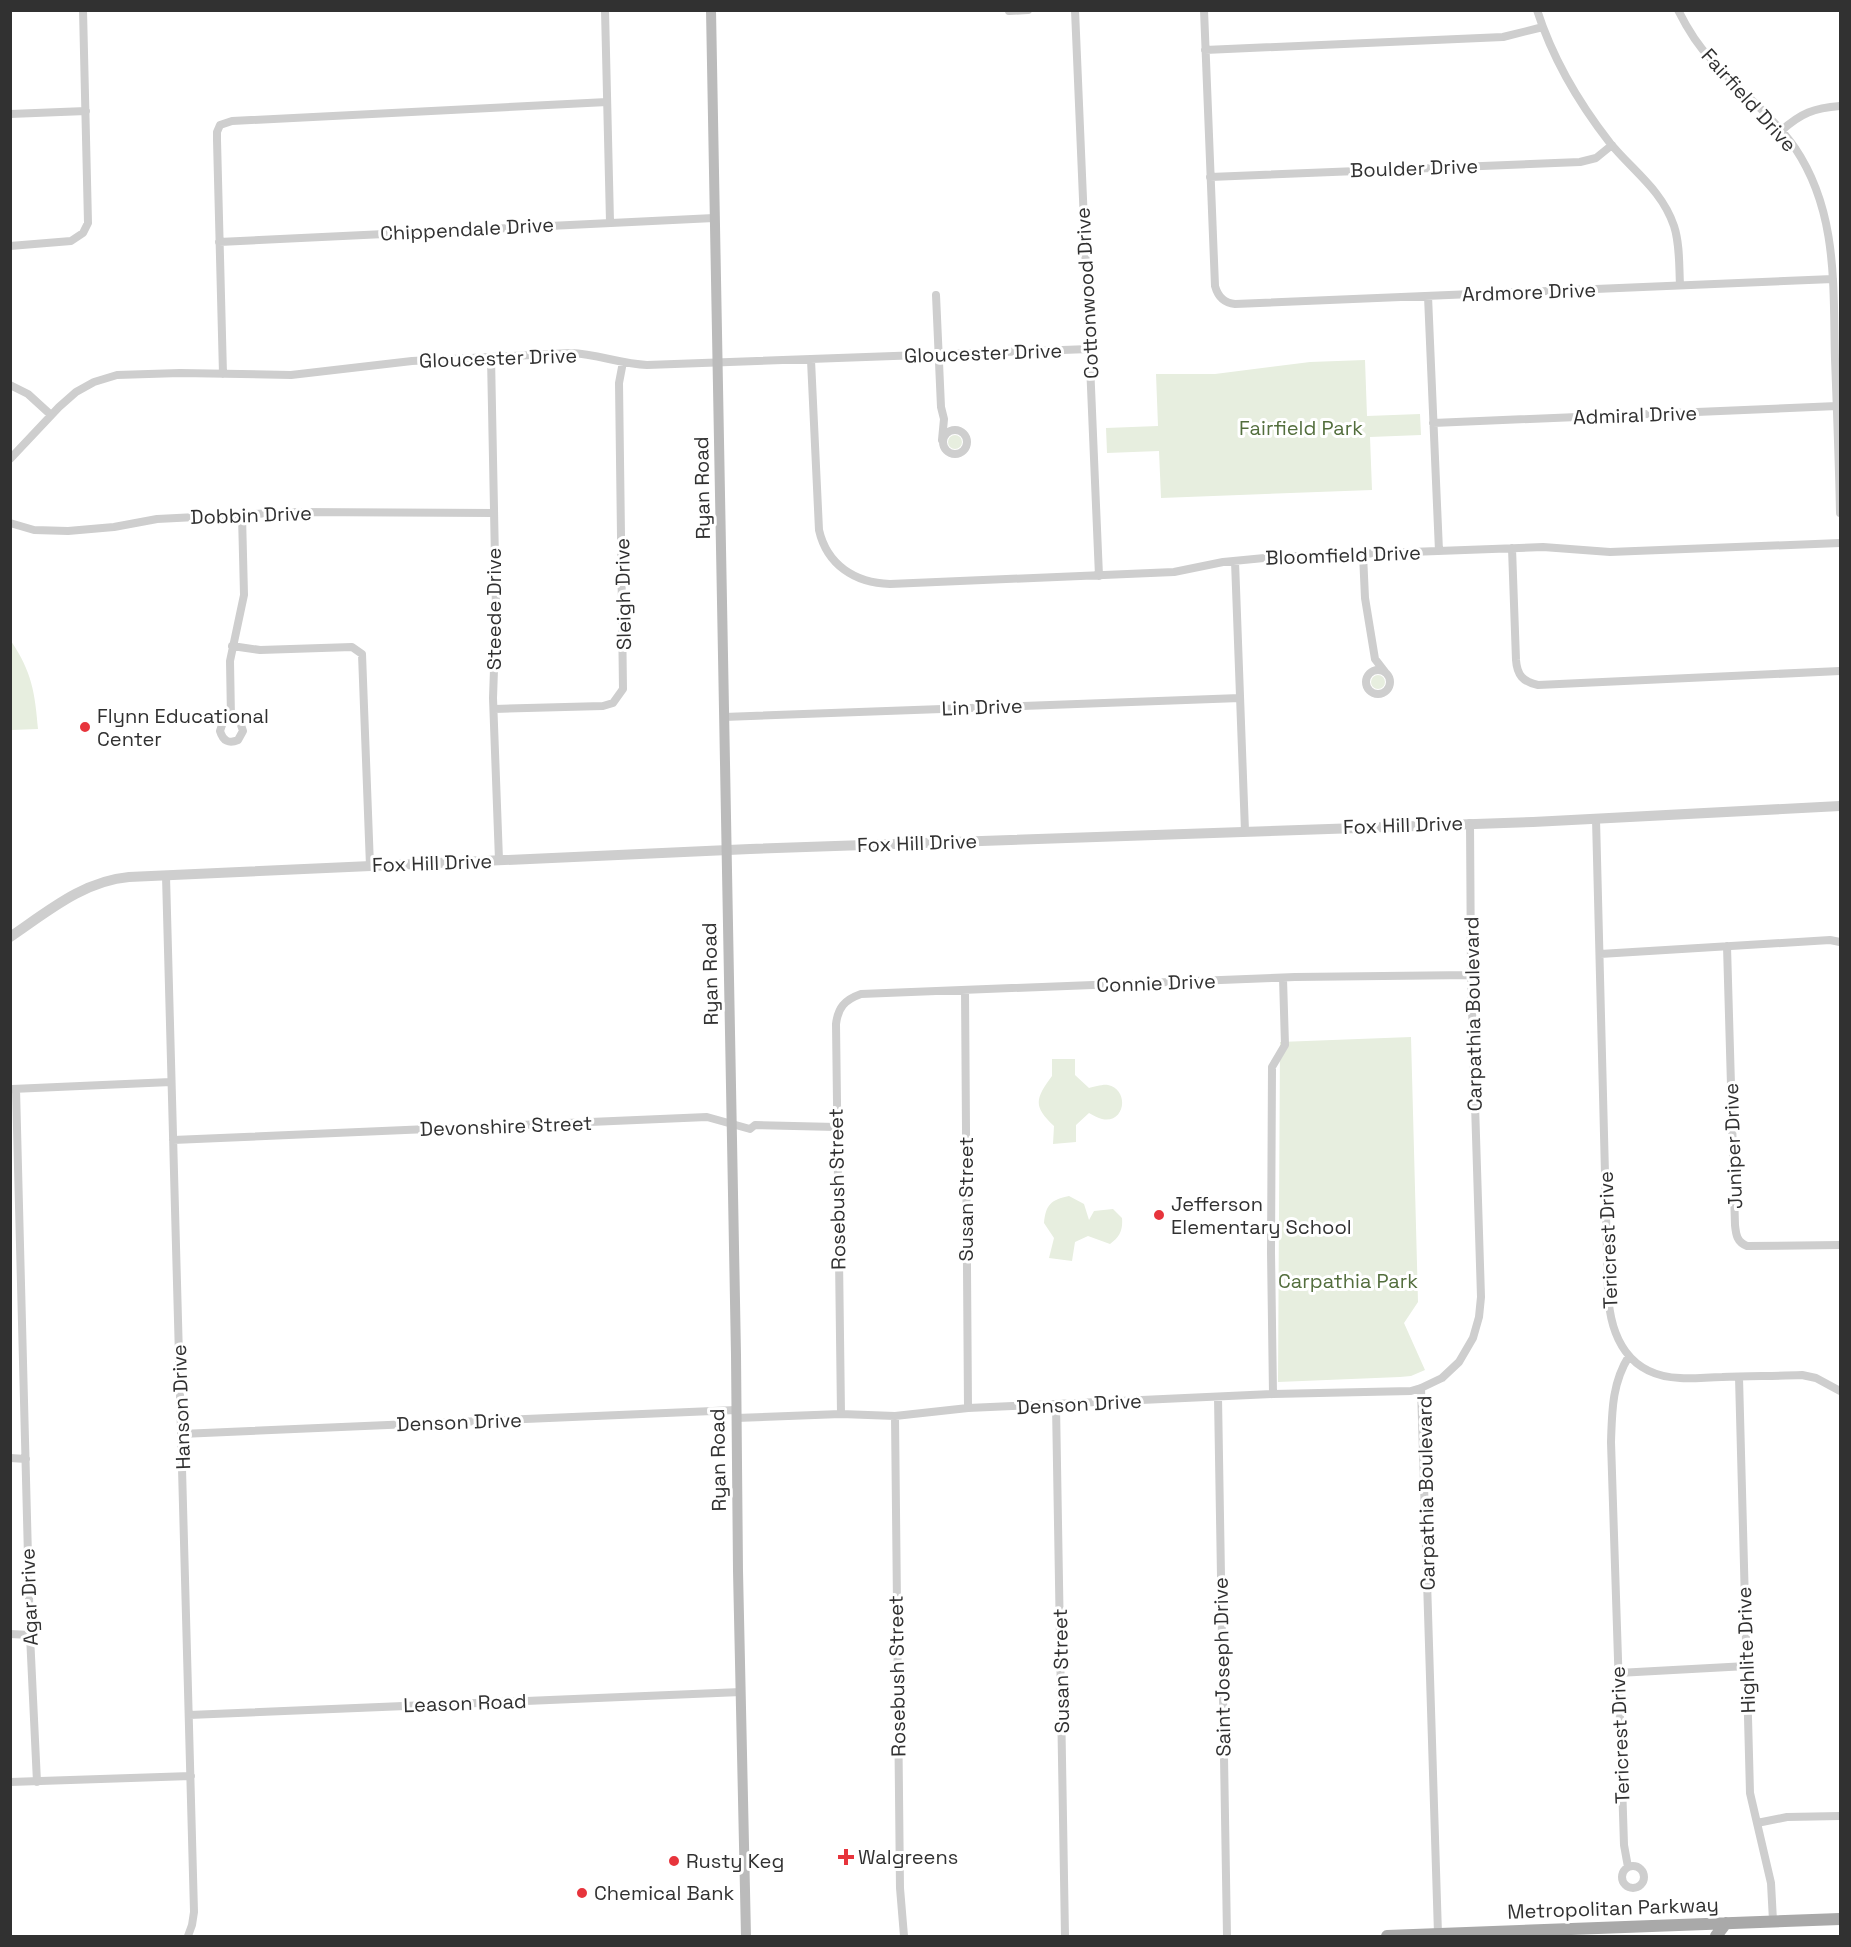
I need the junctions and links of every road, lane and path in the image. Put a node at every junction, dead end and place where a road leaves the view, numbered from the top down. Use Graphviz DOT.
graph roads {
  1 [pos="83,10"];
  2 [pos="605,10"];
  3 [pos="711,10"];
  4 [pos="1028,10"];
  5 [pos="1075,10"];
  6 [pos="1204,10"];
  7 [pos="1537,10"];
  8 [pos="1678,10"];
  9 [pos="1010,11"];
  10 [pos="1543,27"];
  11 [pos="1205,50"];
  12 [pos="607,102"];
  13 [pos="1840,106"];
  14 [pos="86,111"];
  15 [pos="10,114"];
  16 [pos="1781,131"];
  17 [pos="1612,145"];
  18 [pos="1210,177"];
  19 [pos="714,218"];
  20 [pos="610,222"];
  21 [pos="219,242"];
  22 [pos="10,246"];
  23 [pos="1833,279"];
  24 [pos="1680,285"];
  25 [pos="936,295"];
  26 [pos="1428,296"];
  27 [pos="1089,349"];
  28 [pos="939,354"];
  29 [pos="490,357"];
  30 [pos="811,360"];
  31 [pos="623,362"];
  32 [pos="718,363"];
  33 [pos="223,374"];
  34 [pos="10,385"];
  35 [pos="1837,406"];
  36 [pos="51,416"];
  37 [pos="944,419"];
  38 [pos="1433,423"];
  39 [pos="962,431"];
  40 [pos="942,440"];
  41 [pos="10,459"];
  42 [pos="1840,473"];
  43 [pos="494,513"];
  44 [pos="1840,513"];
  45 [pos="242,515"];
  46 [pos="10,523"];
  47 [pos="1840,543"];
  48 [pos="1512,548"];
  49 [pos="1439,551"];
  50 [pos="1363,554"];
  51 [pos="1235,561"];
  52 [pos="1099,576"];
  53 [pos="232,646"];
  54 [pos="1375,659"];
  55 [pos="1840,671"];
  56 [pos="1385,672"];
  57 [pos="1369,674"];
  58 [pos="1240,698"];
  59 [pos="494,709"];
  60 [pos="724,717"];
  61 [pos="231,718"];
  62 [pos="1840,806"];
  63 [pos="1596,819"];
  64 [pos="1470,823"];
  65 [pos="1245,831"];
  66 [pos="727,850"];
  67 [pos="499,860"];
  68 [pos="370,866"];
  69 [pos="166,876"];
  70 [pos="10,937"];
  71 [pos="1840,942"];
  72 [pos="1727,946"];
  73 [pos="1600,954"];
  74 [pos="1471,975"];
  75 [pos="1283,978"];
  76 [pos="964,990"];
  77 [pos="844,1002"];
  78 [pos="171,1082"];
  79 [pos="13,1089"];
  80 [pos="731,1123"];
  81 [pos="836,1127"];
  82 [pos="173,1140"];
  83 [pos="10,1224"];
  84 [pos="20,1224"];
  85 [pos="1840,1245"];
  86 [pos="1629,1356"];
  87 [pos="1739,1377"];
  88 [pos="1421,1389"];
  89 [pos="1840,1391"];
  90 [pos="1273,1394"];
  91 [pos="1218,1397"];
  92 [pos="1056,1405"];
  93 [pos="968,1408"];
  94 [pos="736,1414"];
  95 [pos="841,1414"];
  96 [pos="895,1416"];
  97 [pos="181,1434"];
  98 [pos="10,1458"];
  99 [pos="26,1459"];
  100 [pos="10,1634"];
  101 [pos="30,1635"];
  102 [pos="1747,1666"];
  103 [pos="1618,1673"];
  104 [pos="741,1692"];
  105 [pos="189,1715"];
  106 [pos="191,1776"];
  107 [pos="10,1782"];
  108 [pos="37,1782"];
  109 [pos="1840,1816"];
  110 [pos="1757,1823"];
  111 [pos="1628,1867"];
  112 [pos="1840,1919"];
  113 [pos="1773,1921"];
  114 [pos="1726,1923"];
  115 [pos="1627,1932"];
  116 [pos="1438,1935"];
  117 [pos="188,1936"];
  118 [pos="746,1936"];
  119 [pos="903,1936"];
  120 [pos="1065,1936"];
  121 [pos="1227,1936"];
  122 [pos="1388,1936"];
  123 [pos="1716,1936"];
  1 -- 14 [label="street"];
  2 -- 12 [label="street"];
  3 -- 19 [label="main road, Ryan Road"];
  4 -- 9 [label="street"];
  5 -- 27 [label="street, Cottonwood Drive"];
  6 -- 11 [label="street"];
  7 -- 10 [label="street"];
  8 -- 16 [label="street, Fairfield Drive"];
  10 -- 11 [label="street"];
  10 -- 17 [label="street"];
  11 -- 18 [label="street"];
  12 -- 20 [label="street"];
  12 -- 21 [label="street"];
  13 -- 16 [label="street"];
  14 -- 15 [label="street"];
  14 -- 22 [label="street"];
  16 -- 23 [label="street, Fairfield Drive"];
  17 -- 18 [label="street, Boulder Drive"];
  17 -- 24 [label="street"];
  18 -- 26 [label="street, Ardmore Drive"];
  19 -- 20 [label="street, Chippendale Drive"];
  19 -- 32 [label="main road, Ryan Road"];
  20 -- 21 [label="street, Chippendale Drive"];
  21 -- 33 [label="street"];
  23 -- 24 [label="street, Ardmore Drive"];
  23 -- 35 [label="street, Fairfield Drive"];
  24 -- 26 [label="street, Ardmore Drive"];
  25 -- 28 [label="street"];
  26 -- 38 [label="street"];
  27 -- 28 [label="street, Gloucester Drive"];
  27 -- 52 [label="street, Cottonwood Drive"];
  28 -- 30 [label="street, Gloucester Drive"];
  28 -- 37 [label="street"];
  29 -- 31 [label="street, Gloucester Drive"];
  29 -- 33 [label="street, Gloucester Drive"];
  29 -- 43 [label="street, Steede Drive"];
  30 -- 32 [label="street, Gloucester Drive"];
  30 -- 52 [label="street, Bloomfield Drive"];
  31 -- 32 [label="street, Gloucester Drive"];
  31 -- 59 [label="street, Sleigh Drive"];
  32 -- 60 [label="main road, Ryan Road"];
  33 -- 36 [label="street, Gloucester Drive"];
  34 -- 36 [label="street"];
  35 -- 38 [label="street, Admiral Drive"];
  35 -- 42 [label="street, Fairfield Drive"];
  36 -- 41 [label="street, Gloucester Drive"];
  37 -- 39 [label="street"];
  37 -- 40 [label="street"];
  38 -- 49 [label="street"];
  39 -- 40 [label="street"];
  39 -- 40 [label="street"];
  42 -- 44 [label="street, Fairfield Drive"];
  43 -- 45 [label="street, Dobbin Drive"];
  43 -- 59 [label="street, Steede Drive"];
  45 -- 46 [label="street, Dobbin Drive"];
  45 -- 53 [label="street"];
  47 -- 48 [label="street, Bloomfield Drive"];
  48 -- 49 [label="street, Bloomfield Drive"];
  48 -- 55 [label="street"];
  49 -- 50 [label="street, Bloomfield Drive"];
  50 -- 51 [label="street, Bloomfield Drive"];
  50 -- 54 [label="street"];
  51 -- 52 [label="street, Bloomfield Drive"];
  51 -- 58 [label="street"];
  53 -- 61 [label="street"];
  53 -- 68 [label="street"];
  54 -- 56 [label="street"];
  54 -- 57 [label="street"];
  56 -- 57 [label="street"];
  56 -- 57 [label="street"];
  58 -- 60 [label="street, Lin Drive"];
  58 -- 65 [label="street"];
  59 -- 67 [label="street, Steede Drive"];
  60 -- 66 [label="main road, Ryan Road"];
  62 -- 63 [label="street, Fox Hill Drive"];
  63 -- 64 [label="street, Fox Hill Drive"];
  63 -- 73 [label="street, Tericrest Drive"];
  64 -- 65 [label="street, Fox Hill Drive"];
  64 -- 74 [label="street, Carpathia Boulevard"];
  65 -- 66 [label="street, Fox Hill Drive"];
  66 -- 67 [label="street, Fox Hill Drive"];
  66 -- 80 [label="main road, Ryan Road"];
  67 -- 68 [label="street, Fox Hill Drive"];
  68 -- 69 [label="street, Fox Hill Drive"];
  69 -- 70 [label="street, Fox Hill Drive"];
  69 -- 78 [label="street, Hanson Drive"];
  71 -- 72 [label="street"];
  72 -- 73 [label="street"];
  72 -- 85 [label="street, Juniper Drive"];
  73 -- 86 [label="street, Tericrest Drive"];
  74 -- 75 [label="street, Connie Drive"];
  74 -- 88 [label="street, Carpathia Boulevard"];
  75 -- 76 [label="street, Connie Drive"];
  75 -- 90 [label="street"];
  76 -- 77 [label="street, Connie Drive"];
  76 -- 93 [label="street, Susan Street"];
  77 -- 81 [label="street, Rosebush Street"];
  78 -- 79 [label="street"];
  78 -- 82 [label="street, Hanson Drive"];
  79 -- 84 [label="street, Agar Drive"];
  80 -- 81 [label="street, Devonshire Street"];
  80 -- 82 [label="street, Devonshire Street"];
  80 -- 94 [label="main road, Ryan Road"];
  81 -- 95 [label="street, Rosebush Street"];
  82 -- 97 [label="street, Hanson Drive"];
  83 -- 84 [label="street"];
  84 -- 99 [label="street, Agar Drive"];
  86 -- 87 [label="street"];
  86 -- 103 [label="street, Tericrest Drive"];
  87 -- 89 [label="street"];
  87 -- 102 [label="street, Highlite Drive"];
  88 -- 90 [label="street, Denson Drive"];
  88 -- 116 [label="street, Carpathia Boulevard"];
  90 -- 91 [label="street, Denson Drive"];
  91 -- 92 [label="street, Denson Drive"];
  91 -- 121 [label="street, Saint Joseph Drive"];
  92 -- 93 [label="street, Denson Drive"];
  92 -- 120 [label="street, Susan Street"];
  93 -- 96 [label="street, Denson Drive"];
  94 -- 95 [label="street, Denson Drive"];
  94 -- 97 [label="street, Denson Drive"];
  94 -- 104 [label="main road, Ryan Road"];
  95 -- 96 [label="street, Denson Drive"];
  96 -- 119 [label="street, Rosebush Street"];
  97 -- 105 [label="street, Hanson Drive"];
  98 -- 99 [label="street"];
  99 -- 101 [label="street, Agar Drive"];
  100 -- 101 [label="street"];
  101 -- 108 [label="street, Agar Drive"];
  102 -- 103 [label="street"];
  102 -- 110 [label="street, Highlite Drive"];
  103 -- 111 [label="street, Tericrest Drive"];
  104 -- 105 [label="street, Leason Road"];
  104 -- 118 [label="main road, Ryan Road"];
  105 -- 106 [label="street, Hanson Drive"];
  106 -- 108 [label="street"];
  106 -- 117 [label="street, Hanson Drive"];
  107 -- 108 [label="street"];
  109 -- 110 [label="street"];
  110 -- 113 [label="street, Highlite Drive"];
  112 -- 113 [label="main road, Metropolitan Parkway"];
  113 -- 114 [label="main road, Metropolitan Parkway"];
  114 -- 115 [label="main road, Metropolitan Parkway"];
  114 -- 123 [label="main road"];
  115 -- 116 [label="main road, Metropolitan Parkway"];
  116 -- 122 [label="main road, Metropolitan Parkway"];
}
